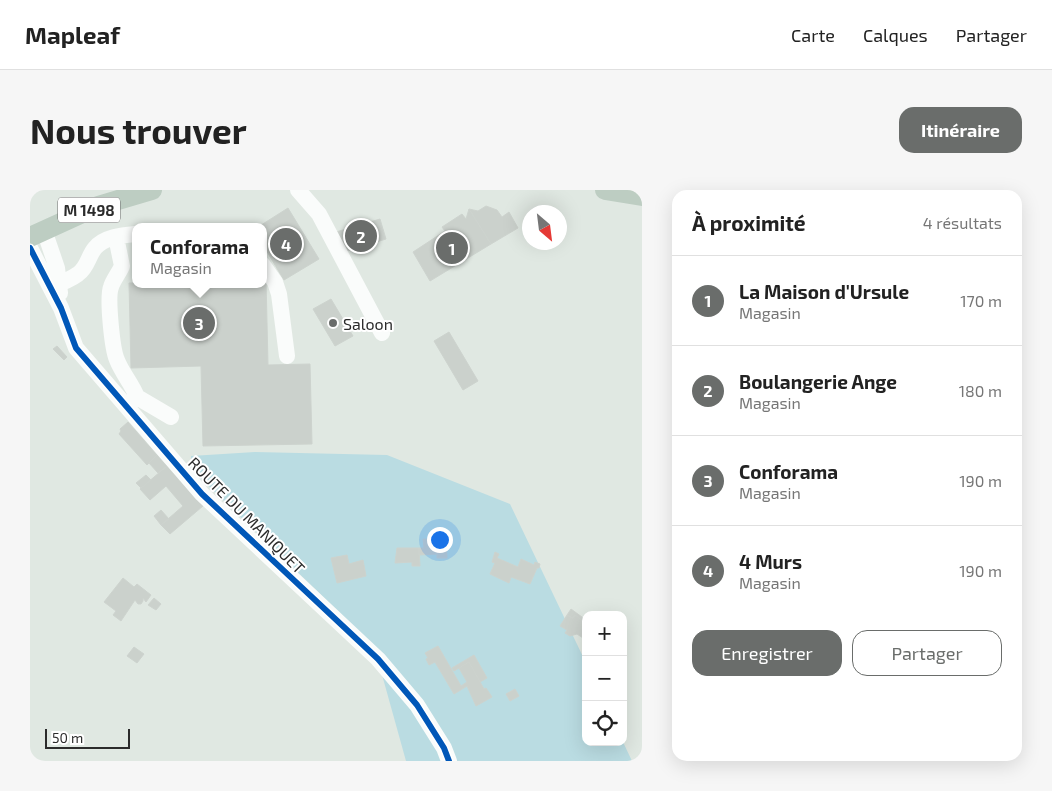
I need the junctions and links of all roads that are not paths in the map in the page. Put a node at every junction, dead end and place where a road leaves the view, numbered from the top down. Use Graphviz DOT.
graph roads {
  1 [pos="152,190"];
  2 [pos="298,190"];
  3 [pos="37,234"];
  4 [pos="132,234"];
  5 [pos="116,237"];
  6 [pos="30,248"];
  7 [pos="129,266"];
  8 [pos="267,270"];
  9 [pos="54,285"];
  10 [pos="382,333"];
  11 [pos="287,356"];
  12 [pos="131,401"];
  13 [pos="172,417"];
  14 [pos="449,761"];
  1 -- 3 [label="main road, M 1498"];
  2 -- 10 [label="street"];
  3 -- 9 [label="street, ROUTE DU MANIQUET"];
  4 -- 5 [label="street"];
  5 -- 7 [label="street"];
  5 -- 9 [label="street"];
  6 -- 9 [label="street, ROUTE DU MANIQUET"];
  7 -- 12 [label="street"];
  8 -- 11 [label="street"];
  9 -- 12 [label="street, ROUTE DU MANIQUET"];
  12 -- 13 [label="street"];
  12 -- 14 [label="street, ROUTE DU MANIQUET"];
}
